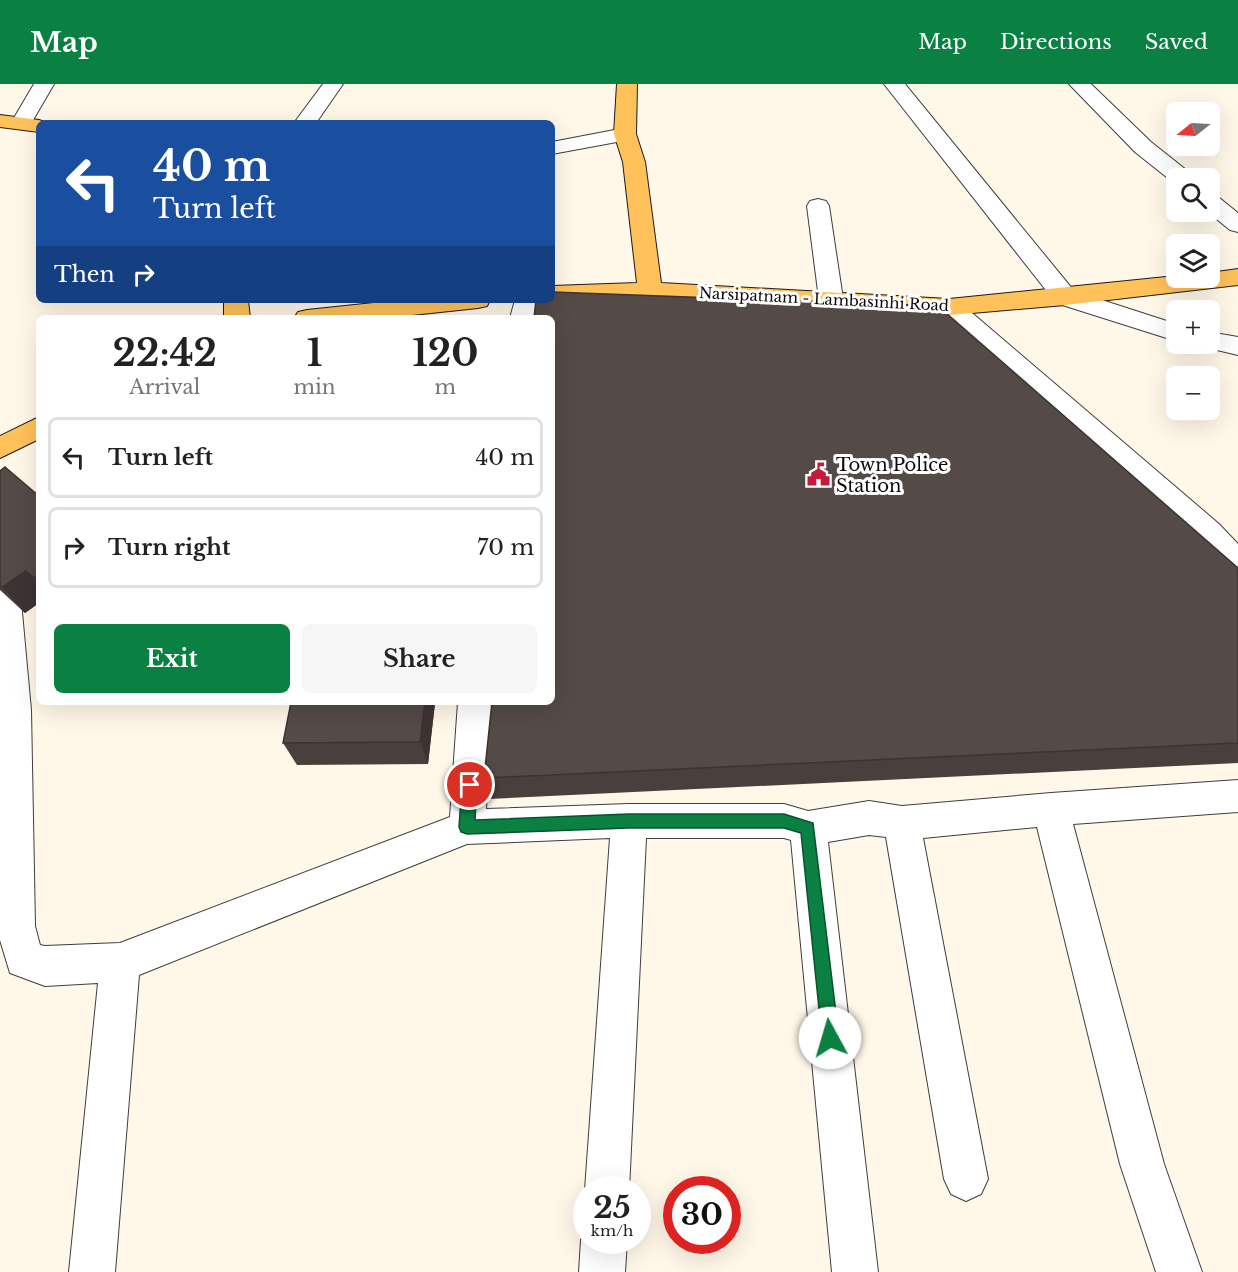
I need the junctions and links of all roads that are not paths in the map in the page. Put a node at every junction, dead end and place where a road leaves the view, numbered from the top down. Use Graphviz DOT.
graph roads {
  1 [pos="44,84"];
  2 [pos="333,84"];
  3 [pos="627,84"];
  4 [pos="894,84"];
  5 [pos="1079,84"];
  6 [pos="307,120"];
  7 [pos="0,122"];
  8 [pos="31,125"];
  9 [pos="625,134"];
  10 [pos="555,147"];
  11 [pos="1169,168"];
  12 [pos="818,206"];
  13 [pos="1220,210"];
  14 [pos="1238,225"];
  15 [pos="1238,277"];
  16 [pos="650,290"];
  17 [pos="555,294"];
  18 [pos="1065,297"];
  19 [pos="831,299"];
  20 [pos="450,303"];
  21 [pos="948,307"];
  22 [pos="336,315"];
  23 [pos="1166,330"];
  24 [pos="1220,342"];
  25 [pos="1238,346"];
  26 [pos="36,429"];
  27 [pos="0,448"];
  28 [pos="1238,563"];
  29 [pos="0,591"];
  30 [pos="475,705"];
  31 [pos="1238,796"];
  32 [pos="1051,809"];
  33 [pos="629,821"];
  34 [pos="902,823"];
  35 [pos="467,827"];
  36 [pos="808,828"];
  37 [pos="120,963"];
  38 [pos="608,1176"];
  39 [pos="966,1179"];
  40 [pos="603,1254"];
  41 [pos="92,1272"];
  42 [pos="602,1272"];
  43 [pos="855,1272"];
  44 [pos="1179,1272"];
  1 -- 8 [label="street"];
  2 -- 6 [label="street"];
  3 -- 9 [label="main road"];
  4 -- 18 [label="street"];
  5 -- 11 [label="street"];
  7 -- 8 [label="main road"];
  9 -- 10 [label="street"];
  9 -- 16 [label="main road"];
  12 -- 19 [label="street"];
  13 -- 14 [label="street"];
  15 -- 18 [label="main road, Narsipatnam - Lambasinhi Road"];
  16 -- 17 [label="main road, Narsipatnam - Lambasinhi Road"];
  16 -- 19 [label="main road, Narsipatnam - Lambasinhi Road"];
  18 -- 21 [label="main road, Narsipatnam - Lambasinhi Road"];
  18 -- 23 [label="street"];
  19 -- 21 [label="main road, Narsipatnam - Lambasinhi Road"];
  20 -- 22 [label="main road"];
  21 -- 28 [label="street"];
  24 -- 25 [label="street"];
  26 -- 27 [label="main road"];
  29 -- 37 [label="street"];
  30 -- 35 [label="street"];
  31 -- 32 [label="street"];
  32 -- 34 [label="street"];
  32 -- 44 [label="street"];
  33 -- 35 [label="street"];
  33 -- 36 [label="street"];
  33 -- 38 [label="street"];
  34 -- 36 [label="street"];
  34 -- 39 [label="street"];
  35 -- 37 [label="street"];
  36 -- 43 [label="street"];
  37 -- 41 [label="street"];
  40 -- 42 [label="street"];
}
